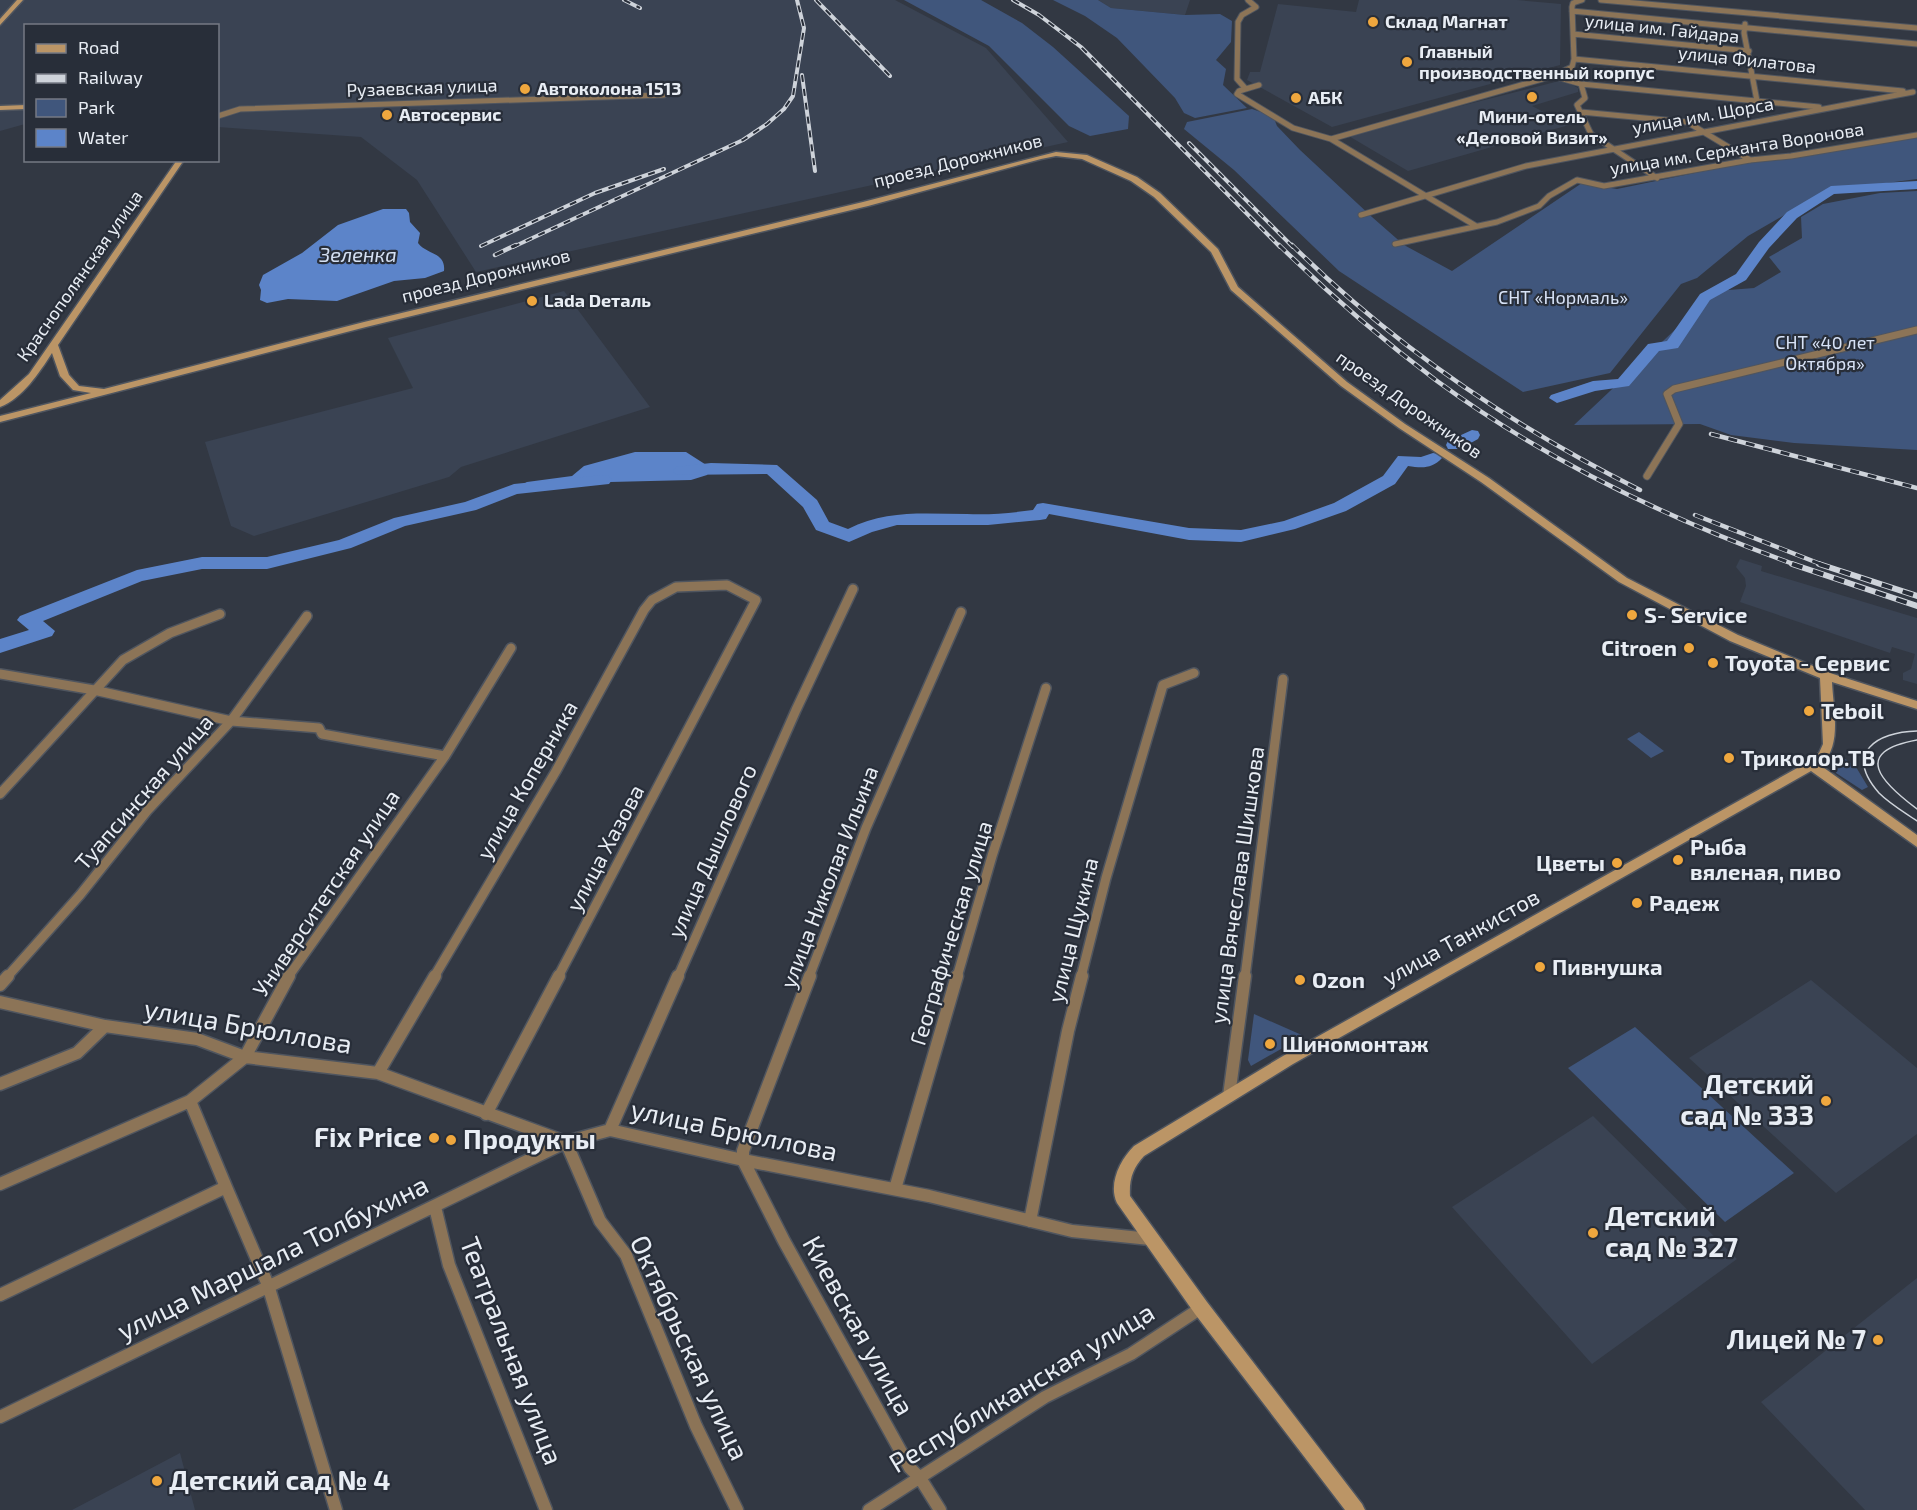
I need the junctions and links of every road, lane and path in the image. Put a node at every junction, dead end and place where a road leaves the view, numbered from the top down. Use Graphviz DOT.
graph roads {
  1 [pos="20,0"];
  2 [pos="1248,0"];
  3 [pos="1582,0"];
  4 [pos="1601,0"];
  5 [pos="1572,10"];
  6 [pos="1744,13"];
  7 [pos="0,23"];
  8 [pos="1746,28"];
  9 [pos="1917,28"];
  10 [pos="1573,34"];
  11 [pos="1917,44"];
  12 [pos="1749,51"];
  13 [pos="1574,59"];
  14 [pos="1753,75"];
  15 [pos="1553,76"];
  16 [pos="1581,84"];
  17 [pos="1259,85"];
  18 [pos="1245,88"];
  19 [pos="1915,92"];
  20 [pos="664,95"];
  21 [pos="1757,101"];
  22 [pos="24,107"];
  23 [pos="0,108"];
  24 [pos="1830,108"];
  25 [pos="1581,112"];
  26 [pos="219,116"];
  27 [pos="1702,132"];
  28 [pos="1917,135"];
  29 [pos="1331,139"];
  30 [pos="1614,148"];
  31 [pos="1750,160"];
  32 [pos="179,162"];
  33 [pos="1657,178"];
  34 [pos="1426,196"];
  35 [pos="1361,216"];
  36 [pos="1476,226"];
  37 [pos="1395,244"];
  38 [pos="1917,330"];
  39 [pos="54,345"];
  40 [pos="121,389"];
  41 [pos="0,404"];
  42 [pos="0,419"];
  43 [pos="1647,476"];
  44 [pos="853,590"];
  45 [pos="756,600"];
  46 [pos="961,612"];
  47 [pos="220,614"];
  48 [pos="307,616"];
  49 [pos="511,648"];
  50 [pos="1194,673"];
  51 [pos="0,674"];
  52 [pos="1826,676"];
  53 [pos="1283,679"];
  54 [pos="1046,688"];
  55 [pos="94,690"];
  56 [pos="1917,705"];
  57 [pos="231,721"];
  58 [pos="445,756"];
  59 [pos="1812,765"];
  60 [pos="0,794"];
  61 [pos="1917,842"];
  62 [pos="0,985"];
  63 [pos="0,1002"];
  64 [pos="105,1026"];
  65 [pos="246,1057"];
  66 [pos="378,1074"];
  67 [pos="0,1084"];
  68 [pos="1229,1096"];
  69 [pos="190,1101"];
  70 [pos="486,1114"];
  71 [pos="610,1130"];
  72 [pos="566,1142"];
  73 [pos="743,1160"];
  74 [pos="0,1184"];
  75 [pos="226,1186"];
  76 [pos="895,1189"];
  77 [pos="435,1207"];
  78 [pos="1030,1221"];
  79 [pos="1150,1239"];
  80 [pos="268,1285"];
  81 [pos="0,1295"];
  82 [pos="1201,1308"];
  83 [pos="0,1417"];
  84 [pos="920,1478"];
  85 [pos="336,1510"];
  86 [pos="546,1510"];
  87 [pos="737,1510"];
  88 [pos="869,1510"];
  89 [pos="940,1510"];
  90 [pos="1356,1510"];
  1 -- 7 [label="main road"];
  2 -- 18 [label="street"];
  3 -- 5 [label="street"];
  4 -- 6 [label="street"];
  5 -- 8 [label="street"];
  5 -- 10 [label="street"];
  6 -- 8 [label="street"];
  6 -- 9 [label="street"];
  8 -- 11 [label="street"];
  8 -- 12 [label="street"];
  10 -- 12 [label="street, улица им. Гайдара"];
  10 -- 13 [label="street"];
  12 -- 14 [label="street"];
  13 -- 14 [label="street, улица Филатова"];
  13 -- 15 [label="street"];
  14 -- 19 [label="street, улица Филатова"];
  14 -- 21 [label="street"];
  15 -- 16 [label="street"];
  15 -- 29 [label="street"];
  16 -- 21 [label="street"];
  16 -- 25 [label="street"];
  17 -- 18 [label="street"];
  18 -- 29 [label="street"];
  19 -- 24 [label="street, улица им. Щорса"];
  20 -- 26 [label="street, Рузаевская улица"];
  21 -- 24 [label="street"];
  22 -- 23 [label="main road"];
  24 -- 27 [label="street, улица им. Щорса"];
  25 -- 27 [label="street"];
  25 -- 30 [label="street"];
  27 -- 30 [label="street, улица им. Щорса"];
  27 -- 31 [label="street"];
  28 -- 31 [label="street, улица им. Сержанта Воронова"];
  29 -- 34 [label="street"];
  30 -- 33 [label="street"];
  30 -- 34 [label="street, улица им. Щорса"];
  31 -- 33 [label="street, улица им. Сержанта Воронова"];
  32 -- 39 [label="main road, Краснополянская улица"];
  33 -- 36 [label="street, улица им. Сержанта Воронова"];
  34 -- 35 [label="street, улица им. Щорса"];
  34 -- 36 [label="street"];
  36 -- 37 [label="street, улица им. Сержанта Воронова"];
  38 -- 43 [label="street"];
  39 -- 40 [label="main road"];
  39 -- 41 [label="main road, Краснополянская улица"];
  40 -- 42 [label="main road, проезд Дорожников"];
  40 -- 52 [label="main road, проезд Дорожников"];
  44 -- 71 [label="street, улица Дышлового"];
  45 -- 66 [label="street, улица Коперника"];
  45 -- 70 [label="street, улица Хазова"];
  46 -- 73 [label="street, улица Николая Ильина"];
  47 -- 55 [label="street"];
  48 -- 57 [label="street, Туапсинская улица"];
  49 -- 58 [label="street, Университетская улица"];
  50 -- 78 [label="street, улица Щукина"];
  51 -- 55 [label="street"];
  52 -- 56 [label="main road, проезд Дорожников"];
  52 -- 59 [label="main road, улица Танкистов"];
  53 -- 68 [label="street, улица Вячеслава Шишкова"];
  54 -- 76 [label="street, Географическая улица"];
  55 -- 57 [label="street"];
  55 -- 60 [label="street"];
  57 -- 58 [label="street"];
  57 -- 62 [label="street, Туапсинская улица"];
  58 -- 65 [label="street, Университетская улица"];
  59 -- 61 [label="main road"];
  59 -- 68 [label="main road, улица Танкистов"];
  63 -- 64 [label="street, улица Брюллова"];
  64 -- 65 [label="street, улица Брюллова"];
  64 -- 67 [label="street"];
  65 -- 66 [label="street, улица Брюллова"];
  65 -- 69 [label="street, Университетская улица"];
  66 -- 70 [label="street, улица Брюллова"];
  68 -- 79 [label="main road, улица Танкистов"];
  69 -- 74 [label="street, Университетская улица"];
  69 -- 75 [label="street"];
  70 -- 72 [label="street, улица Брюллова"];
  71 -- 72 [label="street, улица Брюллова"];
  71 -- 73 [label="street, улица Брюллова"];
  72 -- 77 [label="street, улица Маршала Толбухина"];
  72 -- 87 [label="street, Октябрьская улица"];
  73 -- 76 [label="street, улица Брюллова"];
  73 -- 84 [label="street, Киевская улица"];
  75 -- 80 [label="street"];
  75 -- 81 [label="street"];
  76 -- 78 [label="street, улица Брюллова"];
  77 -- 80 [label="street, улица Маршала Толбухина"];
  77 -- 86 [label="street, Театральная улица"];
  78 -- 79 [label="street, улица Брюллова"];
  79 -- 82 [label="main road, улица Танкистов"];
  80 -- 83 [label="street, улица Маршала Толбухина"];
  80 -- 85 [label="street"];
  82 -- 84 [label="street, Республиканская улица"];
  82 -- 90 [label="main road, улица Танкистов"];
  84 -- 88 [label="street, Республиканская улица"];
  84 -- 89 [label="street, Киевская улица"];
}
